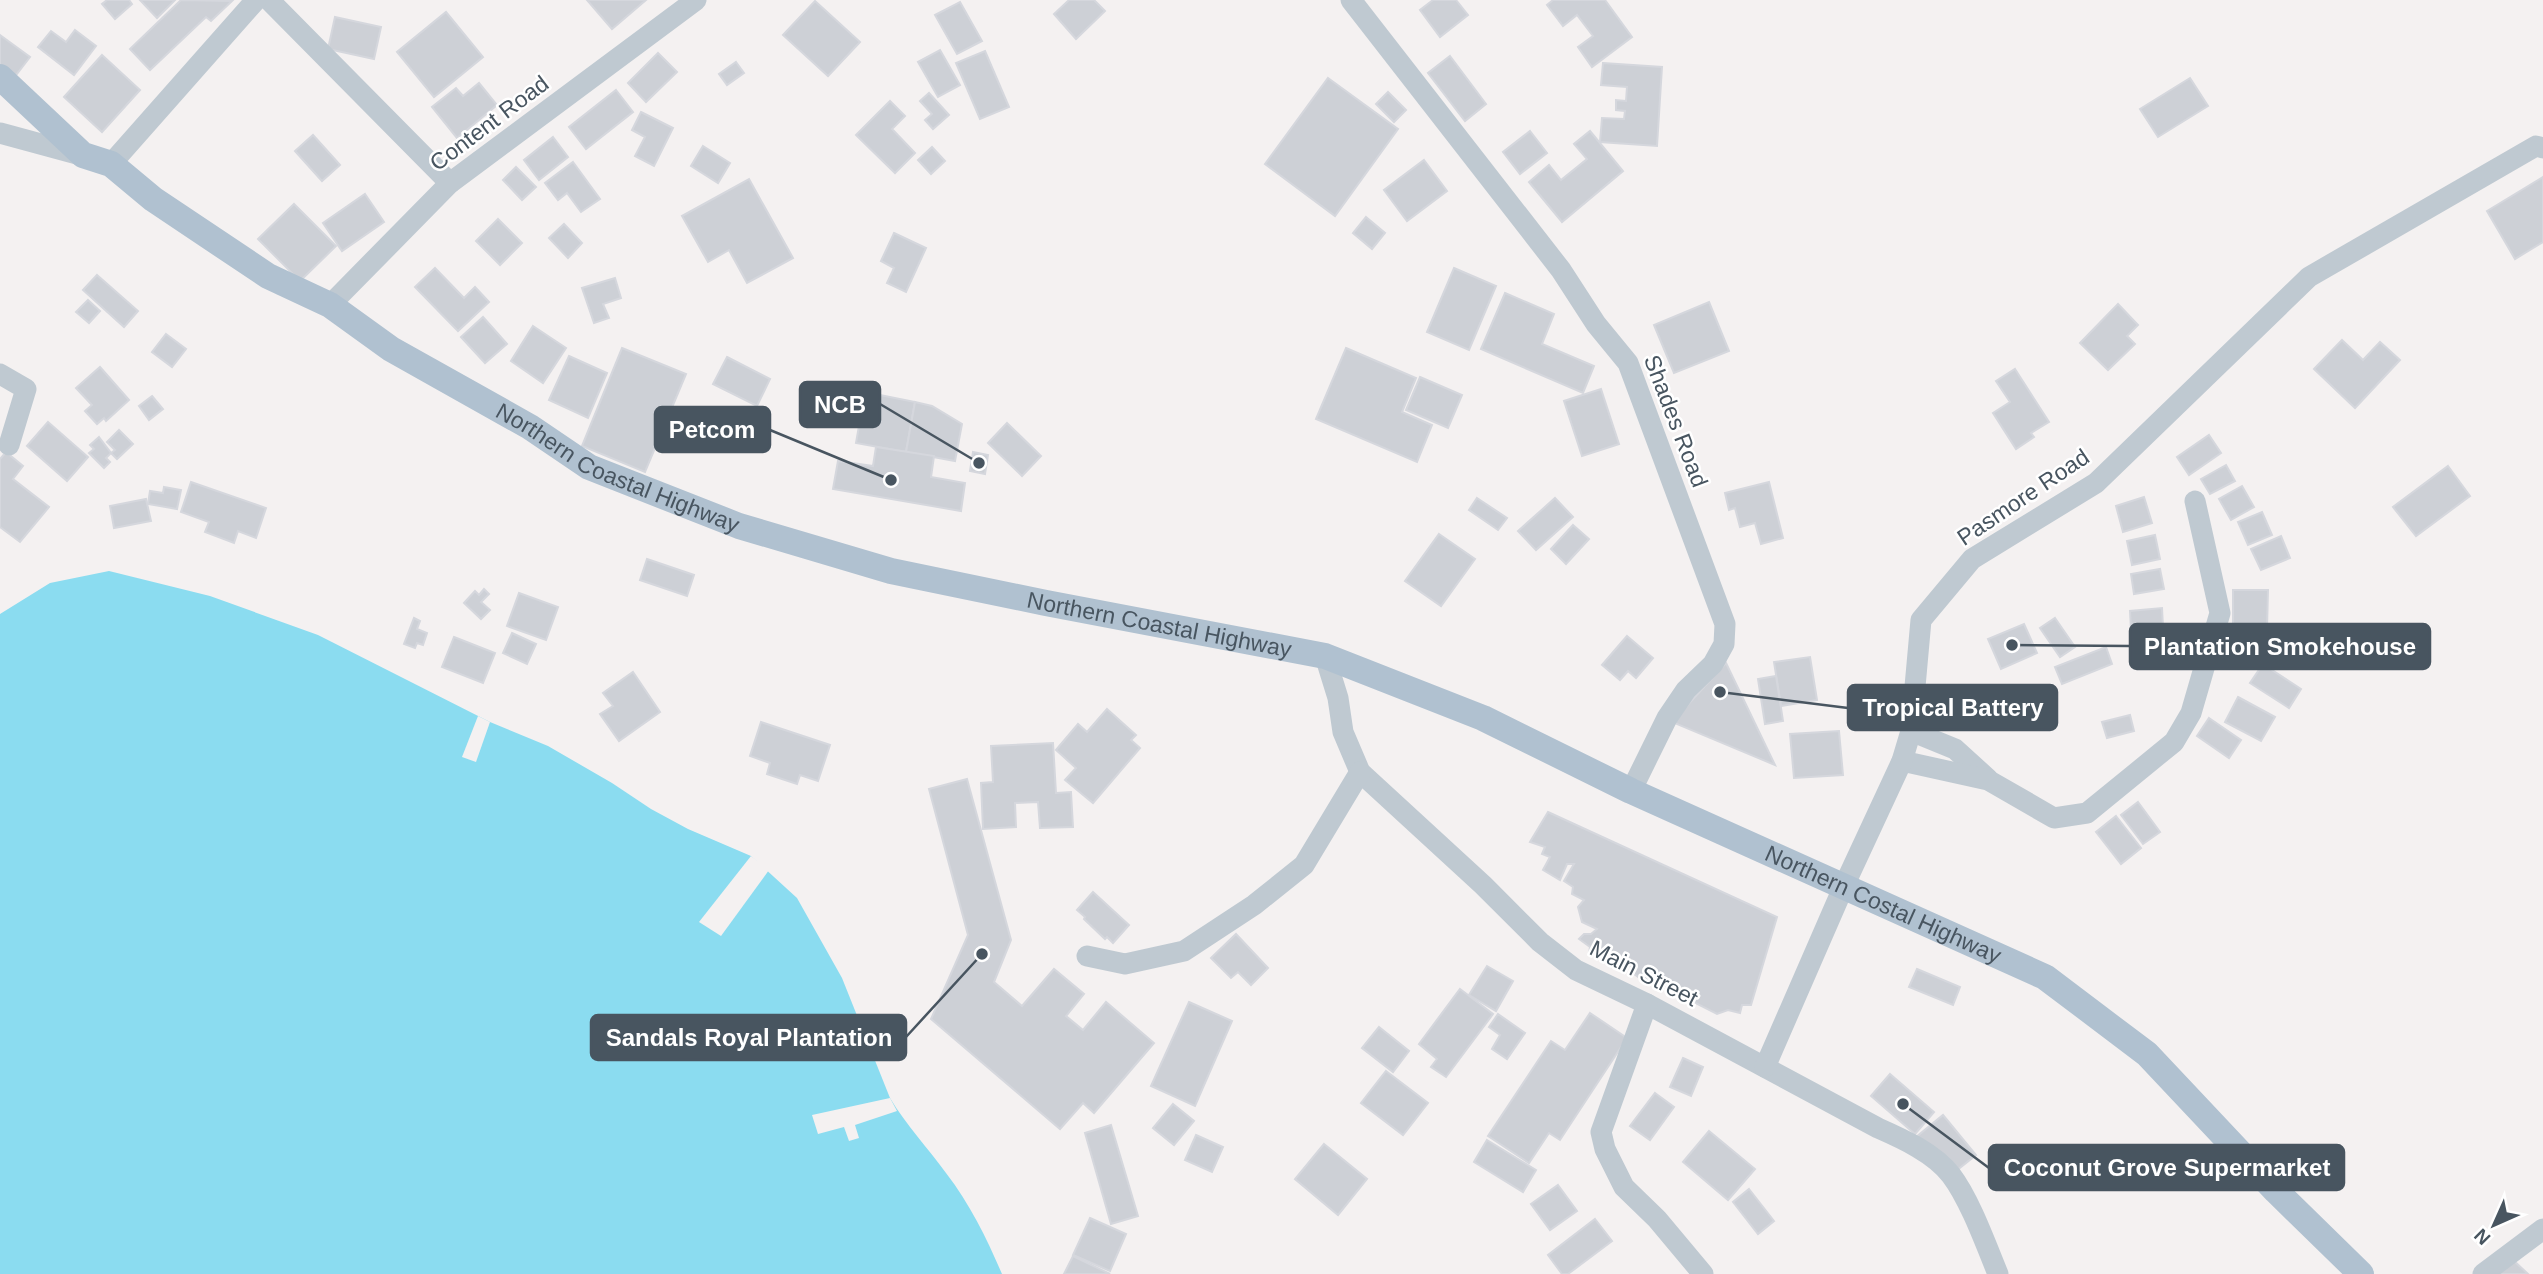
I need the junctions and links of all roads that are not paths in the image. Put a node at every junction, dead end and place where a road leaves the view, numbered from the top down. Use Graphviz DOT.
graph roads {
  1 [pos="256,0"];
  2 [pos="269,0"];
  3 [pos="696,0"];
  4 [pos="1351,0"];
  5 [pos="0,77"];
  6 [pos="0,133"];
  7 [pos="2543,148"];
  8 [pos="83,155"];
  9 [pos="111,164"];
  10 [pos="450,183"];
  11 [pos="330,306"];
  12 [pos="0,374"];
  13 [pos="9,445"];
  14 [pos="2195,502"];
  15 [pos="1325,656"];
  16 [pos="1911,731"];
  17 [pos="1902,761"];
  18 [pos="1360,772"];
  19 [pos="1988,780"];
  20 [pos="1631,791"];
  21 [pos="1843,888"];
  22 [pos="1087,956"];
  23 [pos="1647,1004"];
  24 [pos="1765,1067"];
  25 [pos="2543,1230"];
  26 [pos="1703,1274"];
  27 [pos="1998,1274"];
  28 [pos="2361,1274"];
  29 [pos="2483,1274"];
  1 -- 9 [label="street"];
  2 -- 10 [label="street"];
  3 -- 10 [label="street, Content Road"];
  4 -- 20 [label="street, Shades Road"];
  5 -- 8 [label="main road, Northern Coastal Highway"];
  6 -- 8 [label="street"];
  7 -- 16 [label="street, Pasmore Road"];
  8 -- 9 [label="main road, Northern Coastal Highway"];
  9 -- 11 [label="main road, Northern Coastal Highway"];
  10 -- 11 [label="street, Content Road"];
  11 -- 15 [label="main road, Northern Coastal Highway"];
  12 -- 13 [label="street"];
  14 -- 19 [label="street"];
  15 -- 18 [label="street, Main Street"];
  15 -- 20 [label="main road, Northern Costal Highway"];
  16 -- 17 [label="street, Pasmore Road"];
  16 -- 19 [label="street"];
  17 -- 19 [label="street"];
  17 -- 21 [label="street, Pasmore Road"];
  18 -- 22 [label="street"];
  18 -- 23 [label="street, Main Street"];
  20 -- 21 [label="main road, Northern Costal Highway"];
  21 -- 24 [label="street, Pasmore Road"];
  21 -- 28 [label="main road, Northern Costal Highway"];
  23 -- 24 [label="street, Main Street"];
  23 -- 26 [label="street"];
  24 -- 27 [label="street, Main Street"];
  25 -- 29 [label="street"];
}
